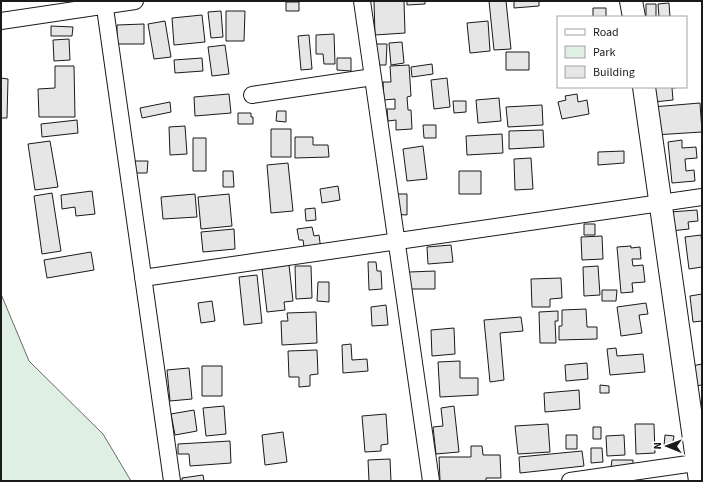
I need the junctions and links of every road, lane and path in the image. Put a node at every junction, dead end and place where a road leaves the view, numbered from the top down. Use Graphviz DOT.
graph roads {
  1 [pos="135,1"];
  2 [pos="362,1"];
  3 [pos="631,1"];
  4 [pos="104,3"];
  5 [pos="634,16"];
  6 [pos="1,21"];
  7 [pos="373,78"];
  8 [pos="644,88"];
  9 [pos="252,95"];
  10 [pos="702,197"];
  11 [pos="660,203"];
  12 [pos="397,241"];
  13 [pos="143,278"];
  14 [pos="700,468"];
  15 [pos="172,481"];
  16 [pos="431,481"];
  17 [pos="570,481"];
  1 -- 4 [label="street"];
  2 -- 7 [label="street"];
  3 -- 5 [label="street"];
  4 -- 6 [label="street"];
  4 -- 13 [label="street"];
  7 -- 9 [label="street"];
  7 -- 12 [label="street"];
  8 -- 11 [label="street"];
  10 -- 11 [label="street"];
  11 -- 12 [label="street"];
  11 -- 14 [label="street"];
  12 -- 13 [label="street"];
  12 -- 16 [label="street"];
  13 -- 15 [label="street"];
  14 -- 17 [label="street"];
}
